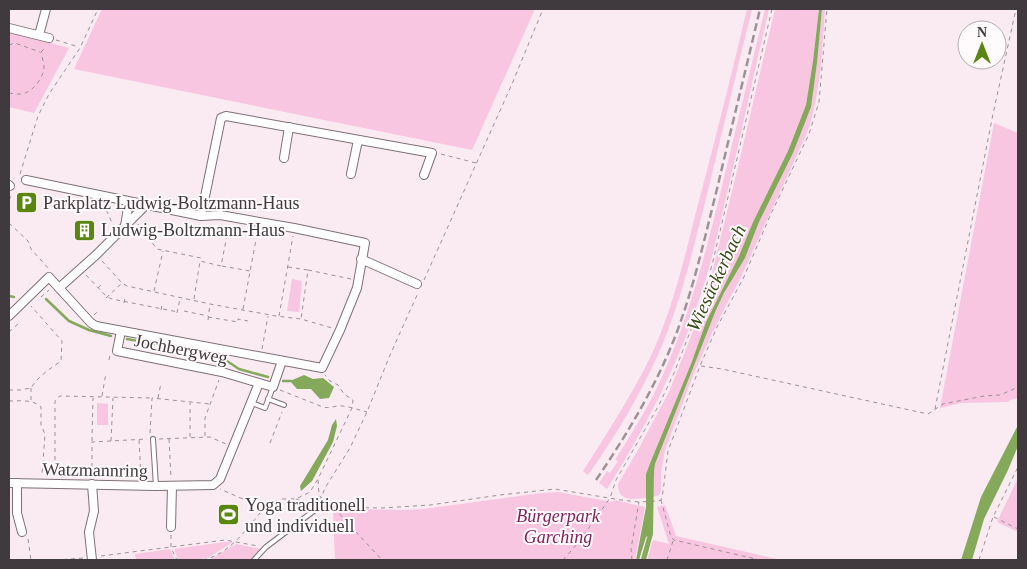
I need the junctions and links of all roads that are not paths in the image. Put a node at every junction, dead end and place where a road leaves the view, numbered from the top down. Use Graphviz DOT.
graph roads {
  1 [pos="46,9"];
  2 [pos="9,28"];
  3 [pos="39,36"];
  4 [pos="49,38"];
  5 [pos="289,127"];
  6 [pos="358,140"];
  7 [pos="284,158"];
  8 [pos="351,174"];
  9 [pos="424,175"];
  10 [pos="22,180"];
  11 [pos="129,202"];
  12 [pos="146,205"];
  13 [pos="202,216"];
  14 [pos="125,226"];
  15 [pos="361,259"];
  16 [pos="419,285"];
  17 [pos="59,288"];
  18 [pos="9,316"];
  19 [pos="121,331"];
  20 [pos="282,361"];
  21 [pos="259,383"];
  22 [pos="273,387"];
  23 [pos="268,399"];
  24 [pos="252,403"];
  25 [pos="284,405"];
  26 [pos="152,437"];
  27 [pos="13,483"];
  28 [pos="92,484"];
  29 [pos="156,486"];
  30 [pos="172,486"];
  31 [pos="319,507"];
  32 [pos="171,527"];
  33 [pos="22,532"];
  34 [pos="92,559"];
  35 [pos="254,560"];
  1 -- 3 [label="street"];
  2 -- 3 [label="street"];
  3 -- 4 [label="street"];
  5 -- 6 [label="street"];
  5 -- 7 [label="street"];
  5 -- 13 [label="street"];
  6 -- 8 [label="street"];
  6 -- 9 [label="street"];
  10 -- 11 [label="street"];
  11 -- 12 [label="street"];
  11 -- 14 [label="street"];
  12 -- 13 [label="street"];
  12 -- 14 [label="street"];
  13 -- 15 [label="street"];
  14 -- 17 [label="street"];
  15 -- 16 [label="street"];
  15 -- 20 [label="street"];
  17 -- 18 [label="street"];
  17 -- 19 [label="street, Jochbergweg"];
  19 -- 20 [label="street, Jochbergweg"];
  19 -- 21 [label="street, Jochbergweg"];
  20 -- 22 [label="street"];
  21 -- 22 [label="street"];
  21 -- 24 [label="street"];
  22 -- 23 [label="lane"];
  23 -- 24 [label="lane"];
  23 -- 25 [label="lane"];
  24 -- 30 [label="street, Watzmannring"];
  26 -- 29 [label="lane"];
  27 -- 28 [label="street, Watzmannring"];
  27 -- 33 [label="street, Watzmannring"];
  28 -- 29 [label="street, Watzmannring"];
  28 -- 34 [label="street"];
  29 -- 30 [label="street, Watzmannring"];
  30 -- 32 [label="street, Watzmannring"];
  31 -- 35 [label="lane"];
}
